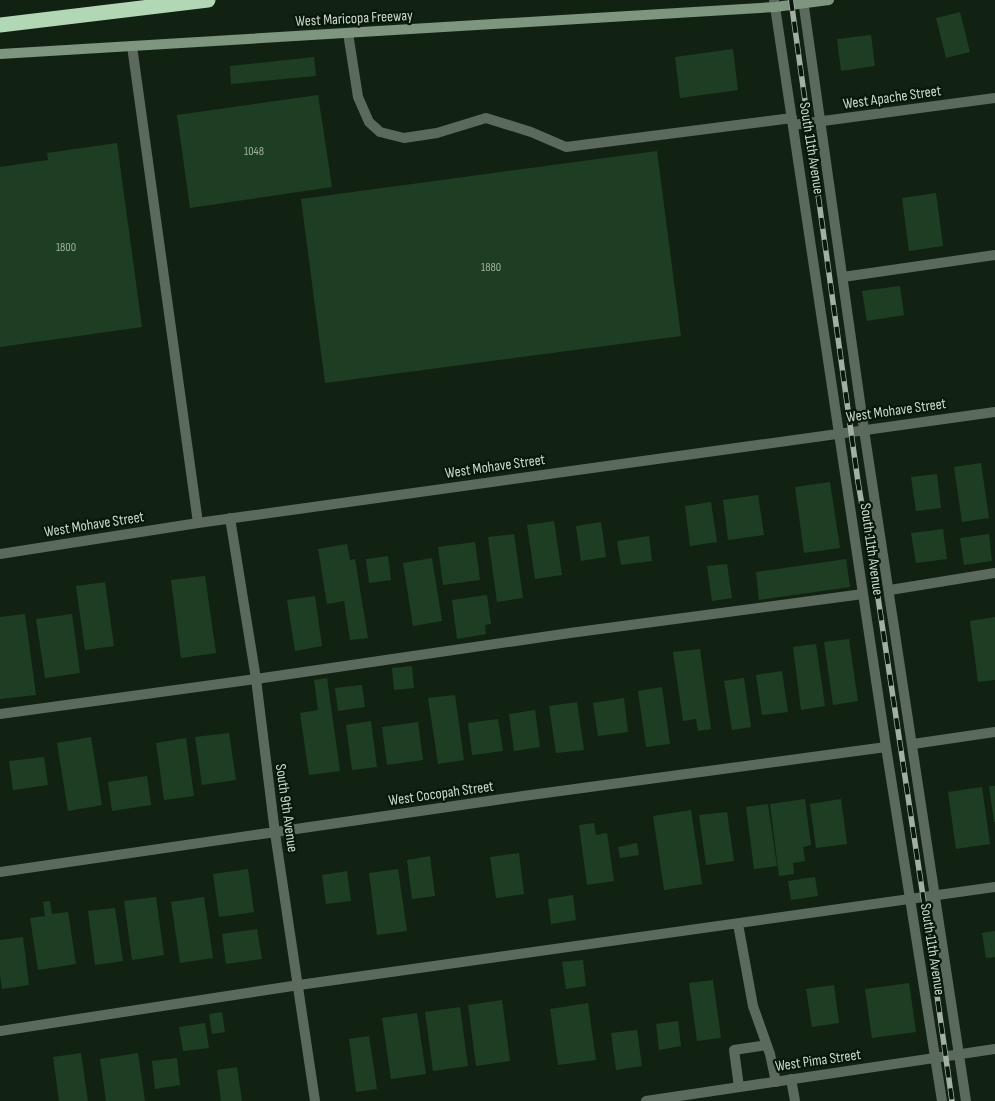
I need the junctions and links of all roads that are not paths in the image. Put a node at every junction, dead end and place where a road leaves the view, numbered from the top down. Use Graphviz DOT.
graph roads {
  1 [pos="208,0"];
  2 [pos="829,0"];
  3 [pos="803,2"];
  4 [pos="775,4"];
  5 [pos="0,25"];
  6 [pos="348,33"];
  7 [pos="132,46"];
  8 [pos="0,54"];
  9 [pos="995,98"];
  10 [pos="793,122"];
  11 [pos="820,122"];
  12 [pos="995,255"];
  13 [pos="843,277"];
  14 [pos="995,412"];
  15 [pos="864,430"];
  16 [pos="840,433"];
  17 [pos="230,518"];
  18 [pos="198,522"];
  19 [pos="0,554"];
  20 [pos="995,573"];
  21 [pos="890,590"];
  22 [pos="863,594"];
  23 [pos="256,679"];
  24 [pos="0,714"];
  25 [pos="995,732"];
  26 [pos="913,744"];
  27 [pos="886,747"];
  28 [pos="275,833"];
  29 [pos="0,872"];
  30 [pos="995,887"];
  31 [pos="936,896"];
  32 [pos="910,899"];
  33 [pos="738,924"];
  34 [pos="299,985"];
  35 [pos="0,1031"];
  36 [pos="767,1044"];
  37 [pos="995,1050"];
  38 [pos="959,1055"];
  39 [pos="936,1058"];
  40 [pos="791,1080"];
  41 [pos="776,1082"];
  42 [pos="738,1087"];
  43 [pos="315,1101"];
  44 [pos="647,1101"];
  45 [pos="795,1101"];
  46 [pos="942,1101"];
  47 [pos="966,1101"];
  1 -- 5 [label="highway"];
  2 -- 3 [label="main road, West Maricopa Freeway"];
  3 -- 4 [label="main road, West Maricopa Freeway"];
  3 -- 11 [label="street, South 11th Avenue"];
  4 -- 6 [label="main road, West Maricopa Freeway"];
  4 -- 10 [label="street, South 11th Avenue"];
  6 -- 7 [label="main road, West Maricopa Freeway"];
  6 -- 10 [label="street, West Apache Street"];
  7 -- 8 [label="main road, West Maricopa Freeway"];
  7 -- 18 [label="street"];
  9 -- 11 [label="street, West Apache Street"];
  10 -- 11 [label="street, West Apache Street"];
  10 -- 16 [label="street, South 11th Avenue"];
  11 -- 13 [label="street, South 11th Avenue"];
  12 -- 13 [label="street"];
  13 -- 15 [label="street, South 11th Avenue"];
  14 -- 15 [label="street, West Mohave Street"];
  15 -- 16 [label="street, West Mohave Street"];
  15 -- 21 [label="street, South 11th Avenue"];
  16 -- 17 [label="street, West Mohave Street"];
  16 -- 22 [label="street, South 11th Avenue"];
  17 -- 18 [label="street, West Mohave Street"];
  17 -- 23 [label="street, South 9th Avenue"];
  18 -- 19 [label="street, West Mohave Street"];
  20 -- 21 [label="street"];
  21 -- 26 [label="street, South 11th Avenue"];
  22 -- 23 [label="street"];
  22 -- 27 [label="street, South 11th Avenue"];
  23 -- 24 [label="street"];
  23 -- 28 [label="street, South 9th Avenue"];
  25 -- 26 [label="street"];
  26 -- 31 [label="street, South 11th Avenue"];
  27 -- 28 [label="street, West Cocopah Street"];
  27 -- 32 [label="street, South 11th Avenue"];
  28 -- 29 [label="street, West Cocopah Street"];
  28 -- 34 [label="street, South 9th Avenue"];
  30 -- 31 [label="street"];
  31 -- 32 [label="street"];
  31 -- 38 [label="street, South 11th Avenue"];
  32 -- 33 [label="street"];
  32 -- 39 [label="street, South 11th Avenue"];
  33 -- 34 [label="street"];
  33 -- 36 [label="street"];
  34 -- 35 [label="street"];
  34 -- 43 [label="street, South 9th Avenue"];
  36 -- 41 [label="street"];
  36 -- 42 [label="street"];
  37 -- 38 [label="street, West Pima Street"];
  38 -- 39 [label="street, West Pima Street"];
  38 -- 47 [label="street, South 11th Avenue"];
  39 -- 40 [label="street, West Pima Street"];
  39 -- 46 [label="street, South 11th Avenue"];
  40 -- 41 [label="street, West Pima Street"];
  40 -- 45 [label="street"];
  41 -- 42 [label="street, West Pima Street"];
  42 -- 44 [label="street, West Pima Street"];
}
